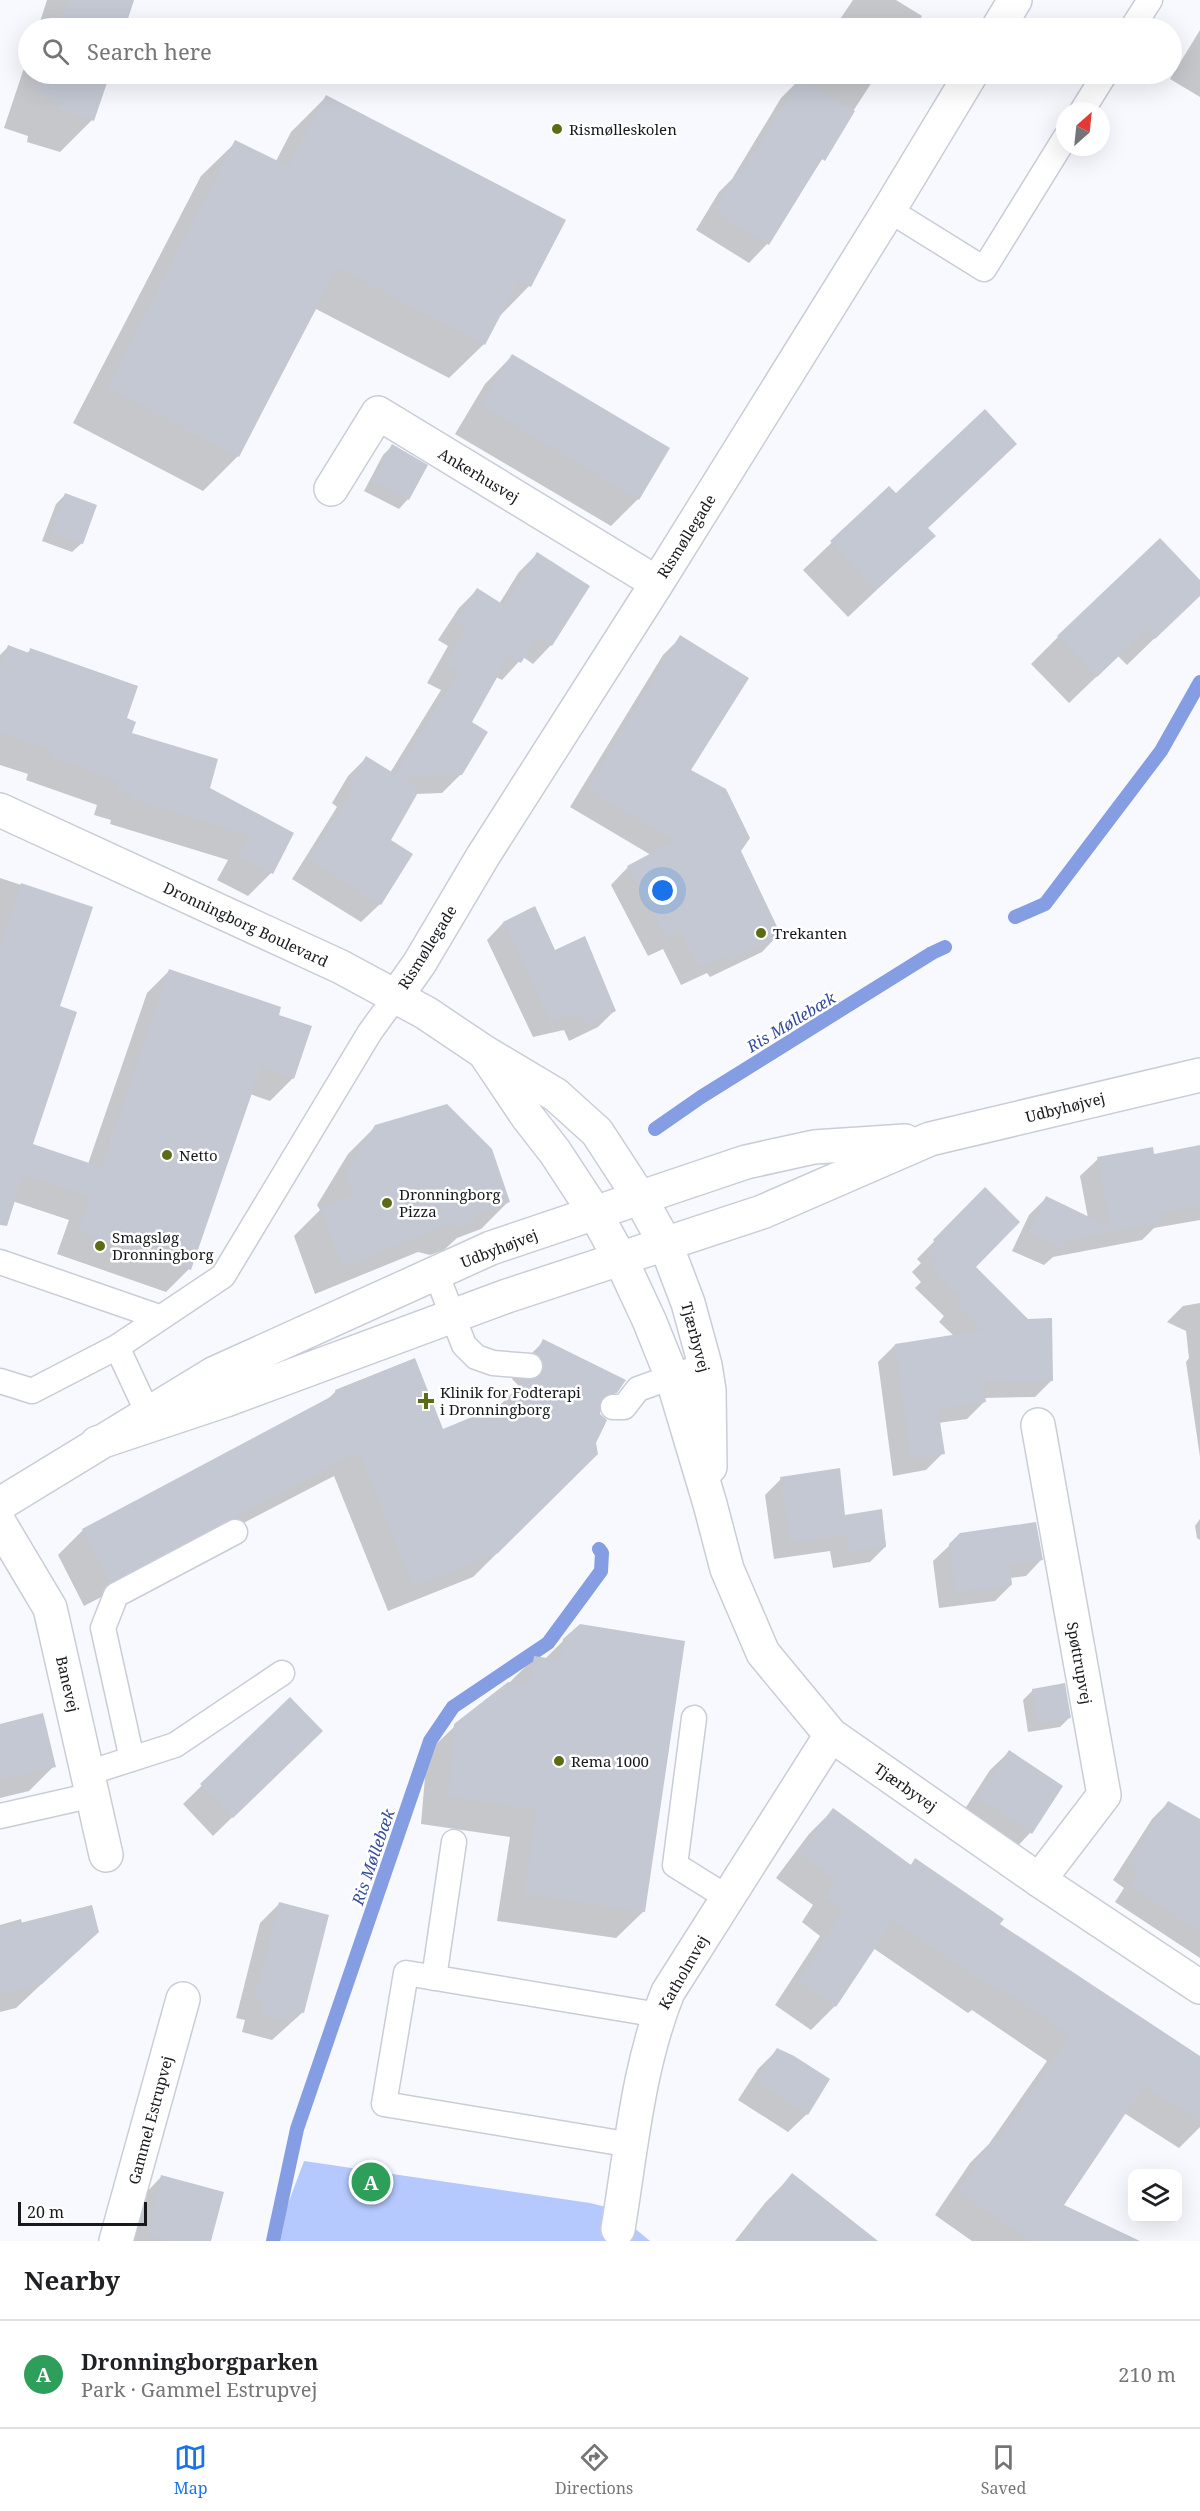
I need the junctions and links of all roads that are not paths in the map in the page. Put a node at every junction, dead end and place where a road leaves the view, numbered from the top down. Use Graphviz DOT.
graph roads {
  1 [pos="1015,0"];
  2 [pos="1150,0"];
  3 [pos="1004,18"];
  4 [pos="1138,18"];
  5 [pos="965,84"];
  6 [pos="1099,84"];
  7 [pos="1088,102"];
  8 [pos="1056,153"];
  9 [pos="889,210"];
  10 [pos="332,489"];
  11 [pos="657,583"];
  12 [pos="0,810"];
  13 [pos="397,995"];
  14 [pos="484,1052"];
  15 [pos="1200,1075"];
  16 [pos="930,1139"];
  17 [pos="640,1197"];
  18 [pos="595,1213"];
  19 [pos="666,1245"];
  20 [pos="621,1260"];
  21 [pos="0,1262"];
  22 [pos="436,1273"];
  23 [pos="454,1316"];
  24 [pos="159,1317"];
  25 [pos="117,1347"];
  26 [pos="705,1365"];
  27 [pos="530,1366"];
  28 [pos="672,1377"];
  29 [pos="0,1381"];
  30 [pos="613,1407"];
  31 [pos="151,1418"];
  32 [pos="1038,1425"];
  33 [pos="0,1504"];
  34 [pos="710,1504"];
  35 [pos="0,1524"];
  36 [pos="235,1532"];
  37 [pos="282,1673"];
  38 [pos="694,1718"];
  39 [pos="831,1735"];
  40 [pos="132,1759"];
  41 [pos="90,1784"];
  42 [pos="0,1816"];
  43 [pos="454,1842"];
  44 [pos="106,1855"];
  45 [pos="1039,1880"];
  46 [pos="728,1898"];
  47 [pos="434,1978"];
  48 [pos="1200,1987"];
  49 [pos="183,2000"];
  50 [pos="659,2015"];
  51 [pos="632,2145"];
  52 [pos="617,2235"];
  53 [pos="116,2241"];
  1 -- 3 [label="street"];
  2 -- 4 [label="lane"];
  5 -- 9 [label="street, Rismøllegade"];
  6 -- 7 [label="lane"];
  8 -- 9 [label="lane"];
  9 -- 11 [label="street, Rismøllegade"];
  10 -- 11 [label="street, Ankerhusvej"];
  11 -- 13 [label="street, Rismøllegade"];
  12 -- 13 [label="street, Dronningborg Boulevard"];
  13 -- 14 [label="street, Dronningborg Boulevard"];
  13 -- 24 [label="lane"];
  14 -- 17 [label="street, Dronningborg Boulevard"];
  14 -- 18 [label="street, Dronningborg Boulevard"];
  15 -- 16 [label="street, Udbyhøjvej"];
  16 -- 17 [label="street, Udbyhøjvej"];
  16 -- 19 [label="street, Udbyhøjvej"];
  17 -- 18 [label="street, Udbyhøjvej"];
  17 -- 19 [label="street, Tjærbyvej"];
  18 -- 20 [label="street, Dronningborg Boulevard"];
  18 -- 22 [label="street, Udbyhøjvej"];
  19 -- 20 [label="street, Udbyhøjvej"];
  19 -- 26 [label="street, Tjærbyvej"];
  20 -- 23 [label="street, Udbyhøjvej"];
  20 -- 28 [label="street, Tjærbyvej"];
  21 -- 24 [label="lane"];
  22 -- 23 [label="lane"];
  22 -- 31 [label="street, Udbyhøjvej"];
  23 -- 27 [label="lane"];
  23 -- 31 [label="street, Udbyhøjvej"];
  24 -- 25 [label="lane"];
  25 -- 29 [label="lane"];
  25 -- 31 [label="lane"];
  26 -- 28 [label="lane"];
  26 -- 34 [label="street, Tjærbyvej"];
  28 -- 30 [label="lane"];
  28 -- 34 [label="street, Tjærbyvej"];
  31 -- 33 [label="street, Udbyhøjvej"];
  32 -- 45 [label="street, Spøttrupvej"];
  34 -- 39 [label="street, Tjærbyvej"];
  35 -- 41 [label="street, Banevej"];
  36 -- 40 [label="lane"];
  37 -- 40 [label="lane"];
  38 -- 46 [label="lane"];
  39 -- 45 [label="street, Tjærbyvej"];
  39 -- 46 [label="street, Katholmvej"];
  40 -- 41 [label="lane"];
  41 -- 42 [label="lane"];
  41 -- 44 [label="street, Banevej"];
  43 -- 47 [label="lane"];
  45 -- 48 [label="street, Tjærbyvej"];
  46 -- 50 [label="street, Katholmvej"];
  47 -- 50 [label="lane"];
  47 -- 51 [label="lane"];
  49 -- 53 [label="street, Gammel Estrupvej"];
  50 -- 51 [label="street, Katholmvej"];
  51 -- 52 [label="street, Katholmvej"];
}
